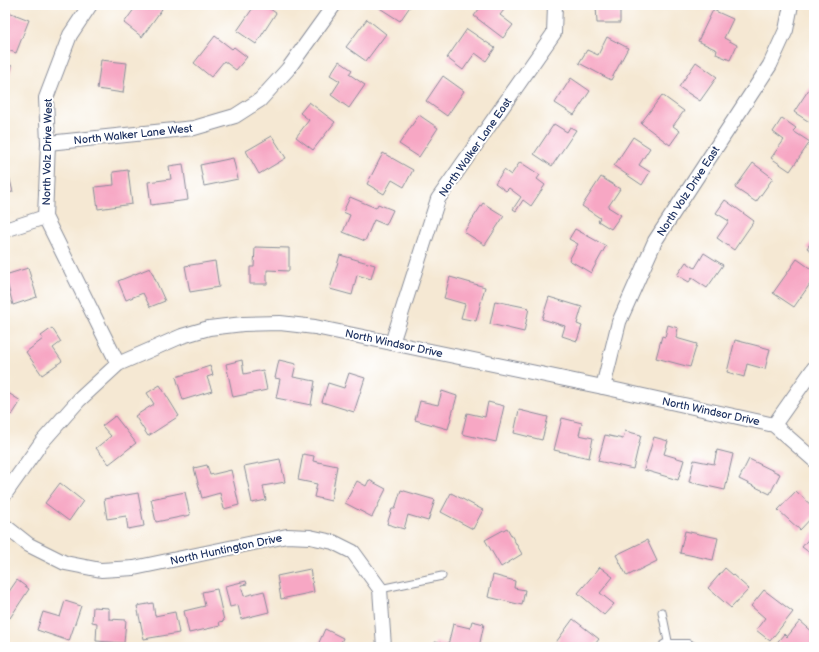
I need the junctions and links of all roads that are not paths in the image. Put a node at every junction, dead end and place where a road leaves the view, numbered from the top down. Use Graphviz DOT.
graph roads {
  1 [pos="90,5"];
  2 [pos="334,5"];
  3 [pos="555,5"];
  4 [pos="791,5"];
  5 [pos="48,143"];
  6 [pos="45,217"];
  7 [pos="5,230"];
  8 [pos="392,343"];
  9 [pos="118,364"];
  10 [pos="814,368"];
  11 [pos="603,387"];
  12 [pos="774,425"];
  13 [pos="814,460"];
  14 [pos="5,494"];
  15 [pos="5,526"];
  16 [pos="442,576"];
  17 [pos="380,589"];
  18 [pos="662,612"];
  19 [pos="667,646"];
  20 [pos="384,647"];
  21 [pos="688,647"];
  1 -- 5 [label="street, North Volz Drive West"];
  2 -- 5 [label="street, North Walker Lane West"];
  3 -- 8 [label="street, North Walker Lane East"];
  4 -- 11 [label="street, North Volz Drive East"];
  5 -- 6 [label="street, North Volz Drive West"];
  6 -- 7 [label="street"];
  6 -- 9 [label="street, North Volz Drive West"];
  8 -- 9 [label="street, North Windsor Drive"];
  8 -- 11 [label="street, North Windsor Drive"];
  9 -- 14 [label="street, North Windsor Drive"];
  10 -- 12 [label="street, North Windsor Drive"];
  11 -- 12 [label="street, North Windsor Drive"];
  12 -- 13 [label="street"];
  15 -- 17 [label="street, North Huntington Drive"];
  16 -- 17 [label="lane"];
  17 -- 20 [label="street"];
  18 -- 19 [label="lane"];
  19 -- 21 [label="street"];
}
